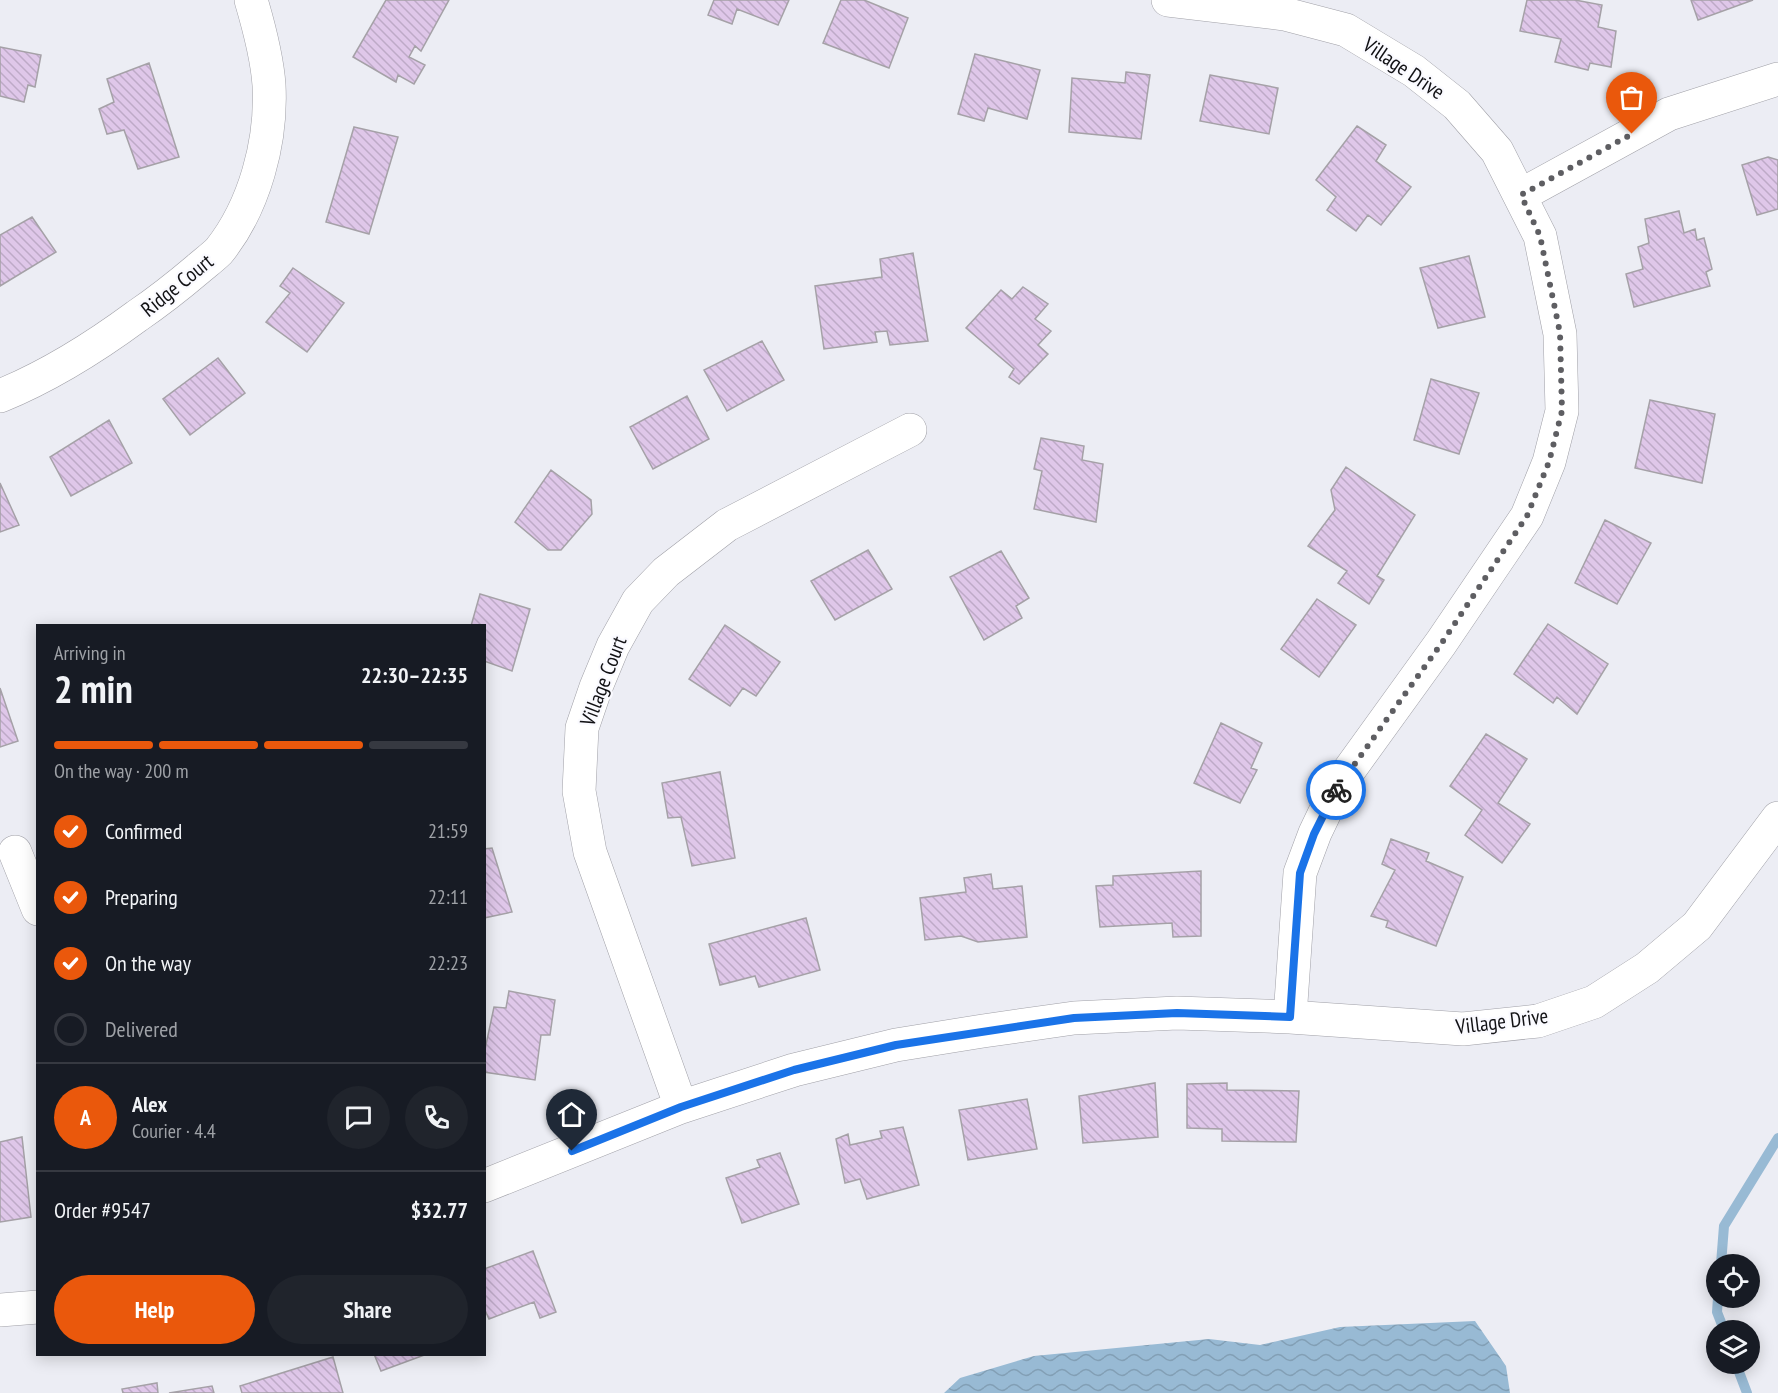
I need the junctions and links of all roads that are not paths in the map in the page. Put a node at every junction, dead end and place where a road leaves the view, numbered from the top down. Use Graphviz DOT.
graph roads {
  1 [pos="251,0"];
  2 [pos="1168,0"];
  3 [pos="1778,79"];
  4 [pos="1521,195"];
  5 [pos="0,396"];
  6 [pos="910,430"];
  7 [pos="1778,818"];
  8 [pos="15,852"];
  9 [pos="36,904"];
  10 [pos="1290,1017"];
  11 [pos="681,1107"];
  12 [pos="486,1185"];
  13 [pos="36,1307"];
  14 [pos="0,1310"];
  1 -- 5 [label="street, Ridge Court"];
  2 -- 4 [label="street, Village Drive"];
  3 -- 4 [label="street"];
  4 -- 10 [label="street, Village Drive"];
  6 -- 11 [label="street, Village Court"];
  7 -- 10 [label="street, Village Drive"];
  8 -- 9 [label="street"];
  10 -- 11 [label="street, Village Drive"];
  11 -- 12 [label="street, Village Drive"];
  13 -- 14 [label="street"];
}
